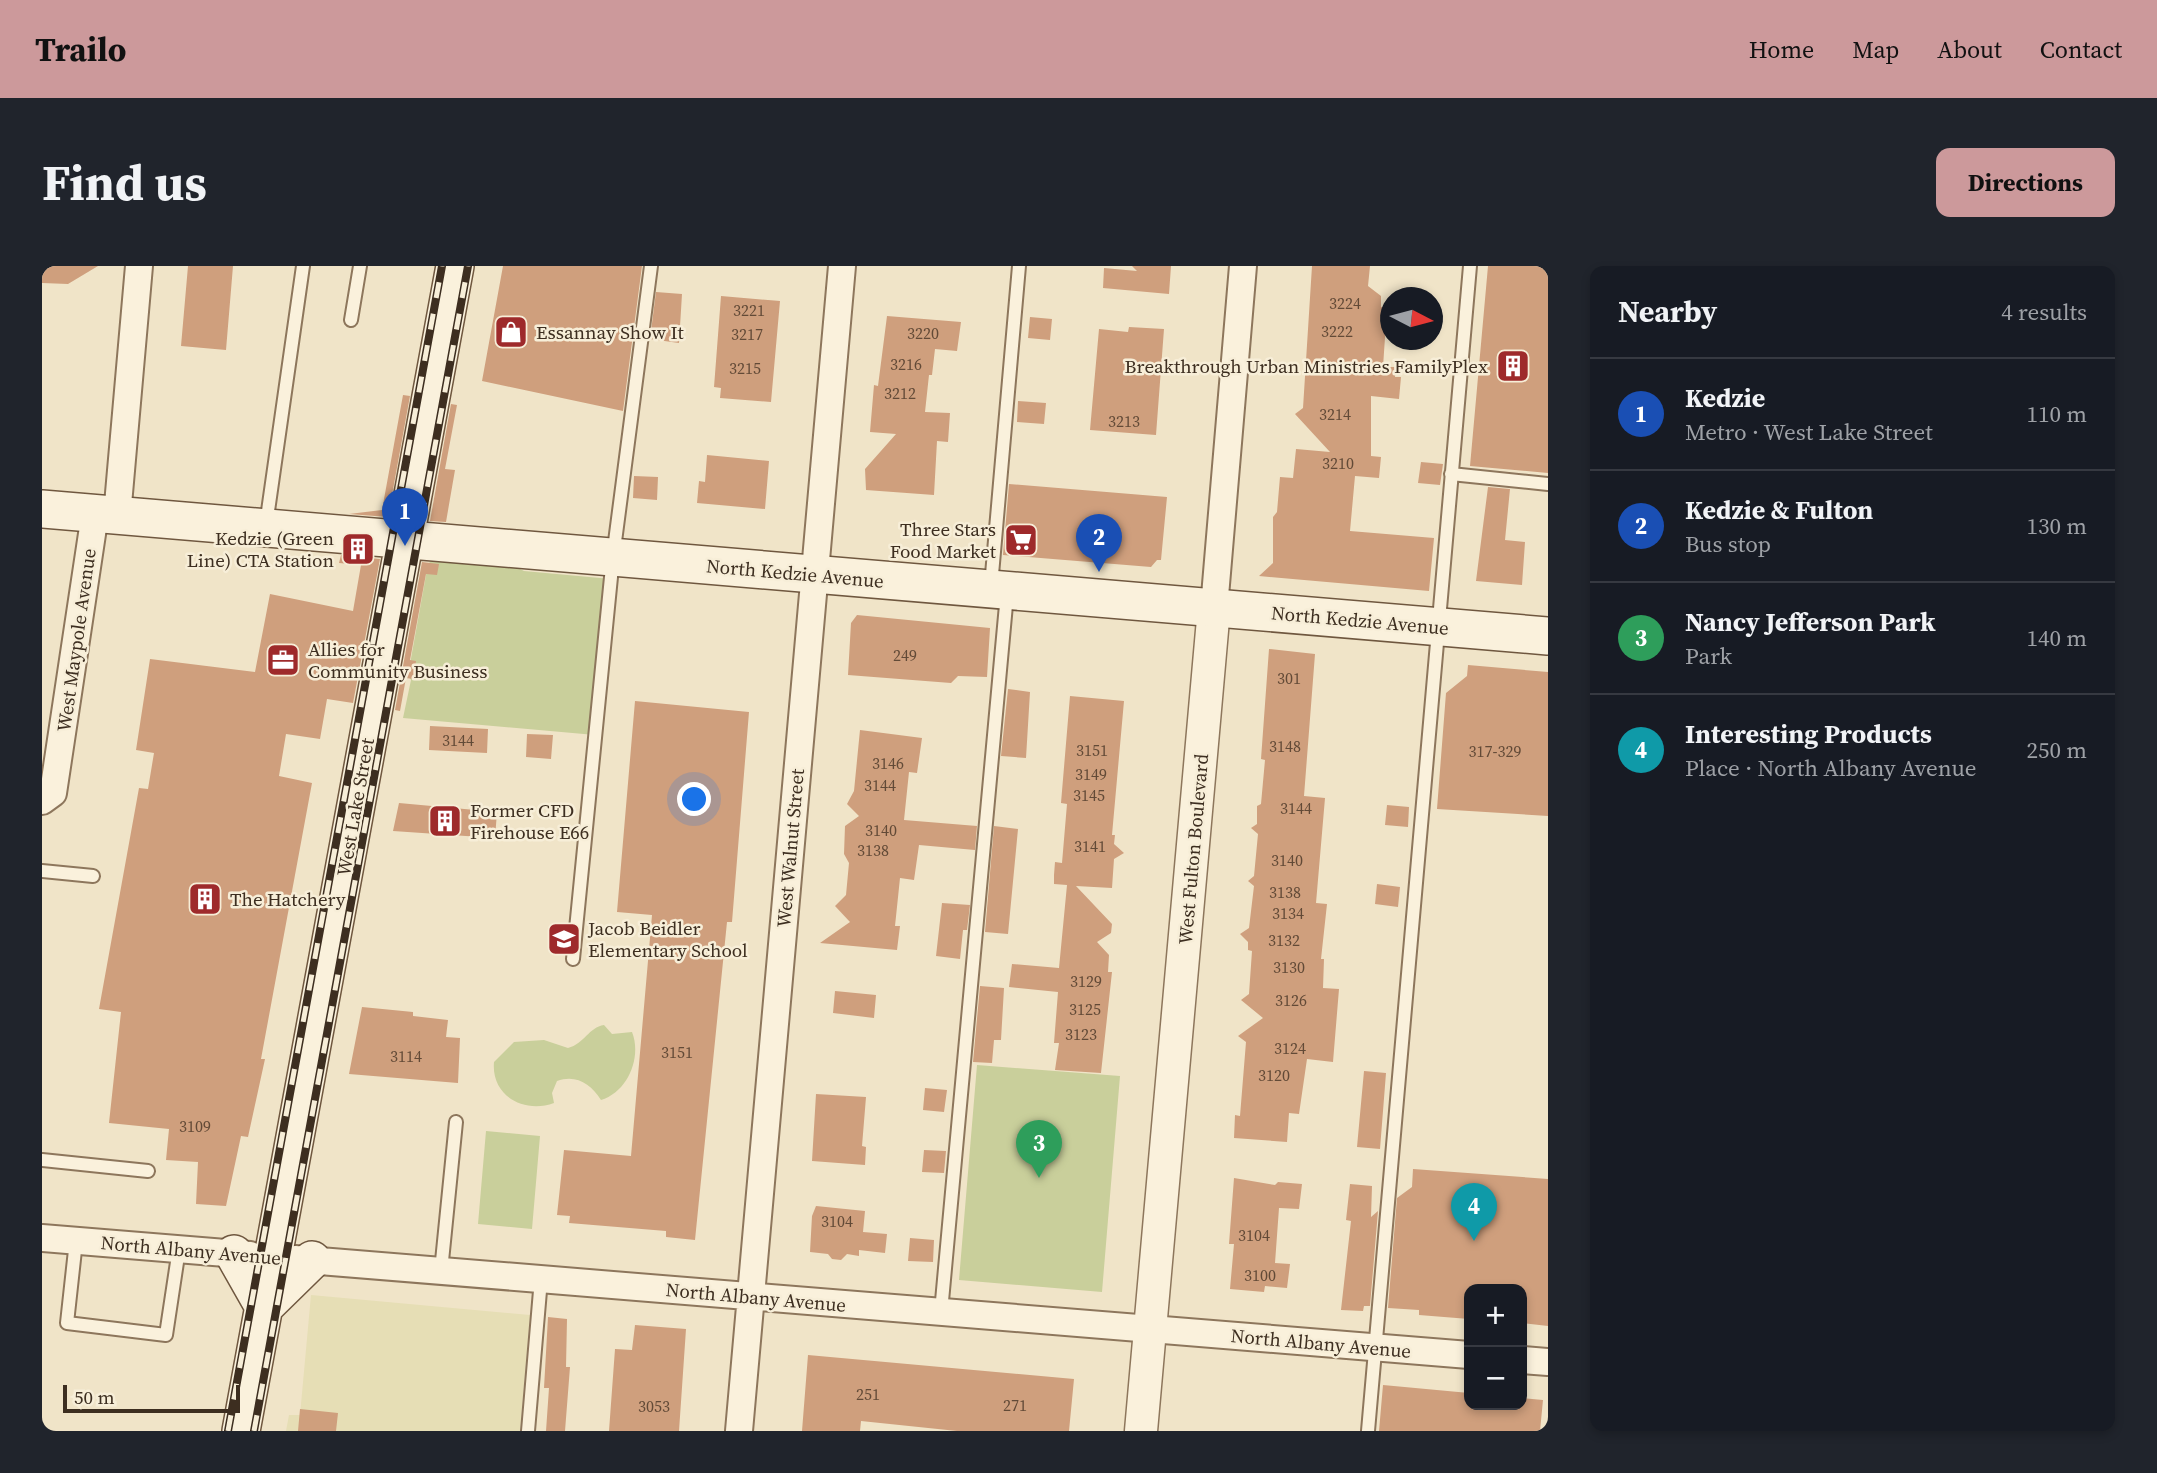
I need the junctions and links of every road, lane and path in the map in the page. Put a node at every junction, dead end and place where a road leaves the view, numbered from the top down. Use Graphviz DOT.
graph roads {
  1 [pos="139,266"];
  2 [pos="303,266"];
  3 [pos="360,266"];
  4 [pos="455,266"];
  5 [pos="652,266"];
  6 [pos="842,266"];
  7 [pos="1019,266"];
  8 [pos="1243,266"];
  9 [pos="1470,266"];
  10 [pos="351,320"];
  11 [pos="1451,474"];
  12 [pos="1548,484"];
  13 [pos="42,509"];
  14 [pos="106,515"];
  15 [pos="266,528"];
  16 [pos="404,540"];
  17 [pos="613,557"];
  18 [pos="814,574"];
  19 [pos="999,590"];
  20 [pos="1214,608"];
  21 [pos="1438,626"];
  22 [pos="1548,636"];
  23 [pos="42,801"];
  24 [pos="42,871"];
  25 [pos="93,876"];
  26 [pos="573,959"];
  27 [pos="456,1122"];
  28 [pos="42,1160"];
  29 [pos="148,1171"];
  30 [pos="42,1238"];
  31 [pos="76,1241"];
  32 [pos="179,1249"];
  33 [pos="234,1254"];
  34 [pos="273,1257"];
  35 [pos="312,1260"];
  36 [pos="441,1271"];
  37 [pos="541,1279"];
  38 [pos="751,1296"];
  39 [pos="264,1307"];
  40 [pos="941,1312"];
  41 [pos="1150,1329"];
  42 [pos="1375,1348"];
  43 [pos="1464,1355"];
  44 [pos="1527,1360"];
  45 [pos="1548,1362"];
  46 [pos="241,1431"];
  47 [pos="528,1431"];
  48 [pos="740,1431"];
  49 [pos="1141,1431"];
  50 [pos="1368,1431"];
  1 -- 14 [label="street, West Maypole Avenue"];
  2 -- 15 [label="lane"];
  3 -- 10 [label="lane"];
  4 -- 16 [label="main road, West Lake Street"];
  5 -- 17 [label="lane"];
  6 -- 18 [label="street, West Walnut Street"];
  7 -- 19 [label="lane"];
  8 -- 20 [label="street, West Fulton Boulevard"];
  9 -- 11 [label="lane"];
  11 -- 12 [label="lane"];
  11 -- 21 [label="lane"];
  13 -- 14 [label="main road, North Kedzie Avenue"];
  14 -- 15 [label="main road, North Kedzie Avenue"];
  14 -- 23 [label="street, West Maypole Avenue"];
  15 -- 16 [label="main road, North Kedzie Avenue"];
  16 -- 17 [label="main road, North Kedzie Avenue"];
  16 -- 34 [label="main road, West Lake Street"];
  17 -- 18 [label="main road, North Kedzie Avenue"];
  17 -- 26 [label="lane"];
  18 -- 19 [label="main road, North Kedzie Avenue"];
  18 -- 38 [label="street, West Walnut Street"];
  19 -- 20 [label="main road, North Kedzie Avenue"];
  19 -- 40 [label="lane"];
  20 -- 21 [label="main road, North Kedzie Avenue"];
  20 -- 41 [label="street, West Fulton Boulevard"];
  21 -- 22 [label="main road, North Kedzie Avenue"];
  21 -- 42 [label="lane"];
  24 -- 25 [label="lane"];
  27 -- 36 [label="lane"];
  28 -- 29 [label="lane"];
  30 -- 31 [label="street, North Albany Avenue"];
  31 -- 32 [label="street, North Albany Avenue"];
  31 -- 32 [label="lane"];
  32 -- 33 [label="street, North Albany Avenue"];
  33 -- 34 [label="street, North Albany Avenue"];
  33 -- 39 [label="main road"];
  34 -- 35 [label="street, North Albany Avenue"];
  34 -- 39 [label="main road, West Lake Street"];
  35 -- 36 [label="street, North Albany Avenue"];
  35 -- 39 [label="main road"];
  36 -- 37 [label="street, North Albany Avenue"];
  37 -- 38 [label="street, North Albany Avenue"];
  37 -- 47 [label="lane"];
  38 -- 40 [label="street, North Albany Avenue"];
  38 -- 48 [label="street, West Walnut Street"];
  39 -- 46 [label="main road, West Lake Street"];
  40 -- 41 [label="street, North Albany Avenue"];
  41 -- 42 [label="street, North Albany Avenue"];
  41 -- 49 [label="street, West Fulton Boulevard"];
  42 -- 43 [label="street, North Albany Avenue"];
  42 -- 50 [label="lane"];
  44 -- 45 [label="street"];
}
